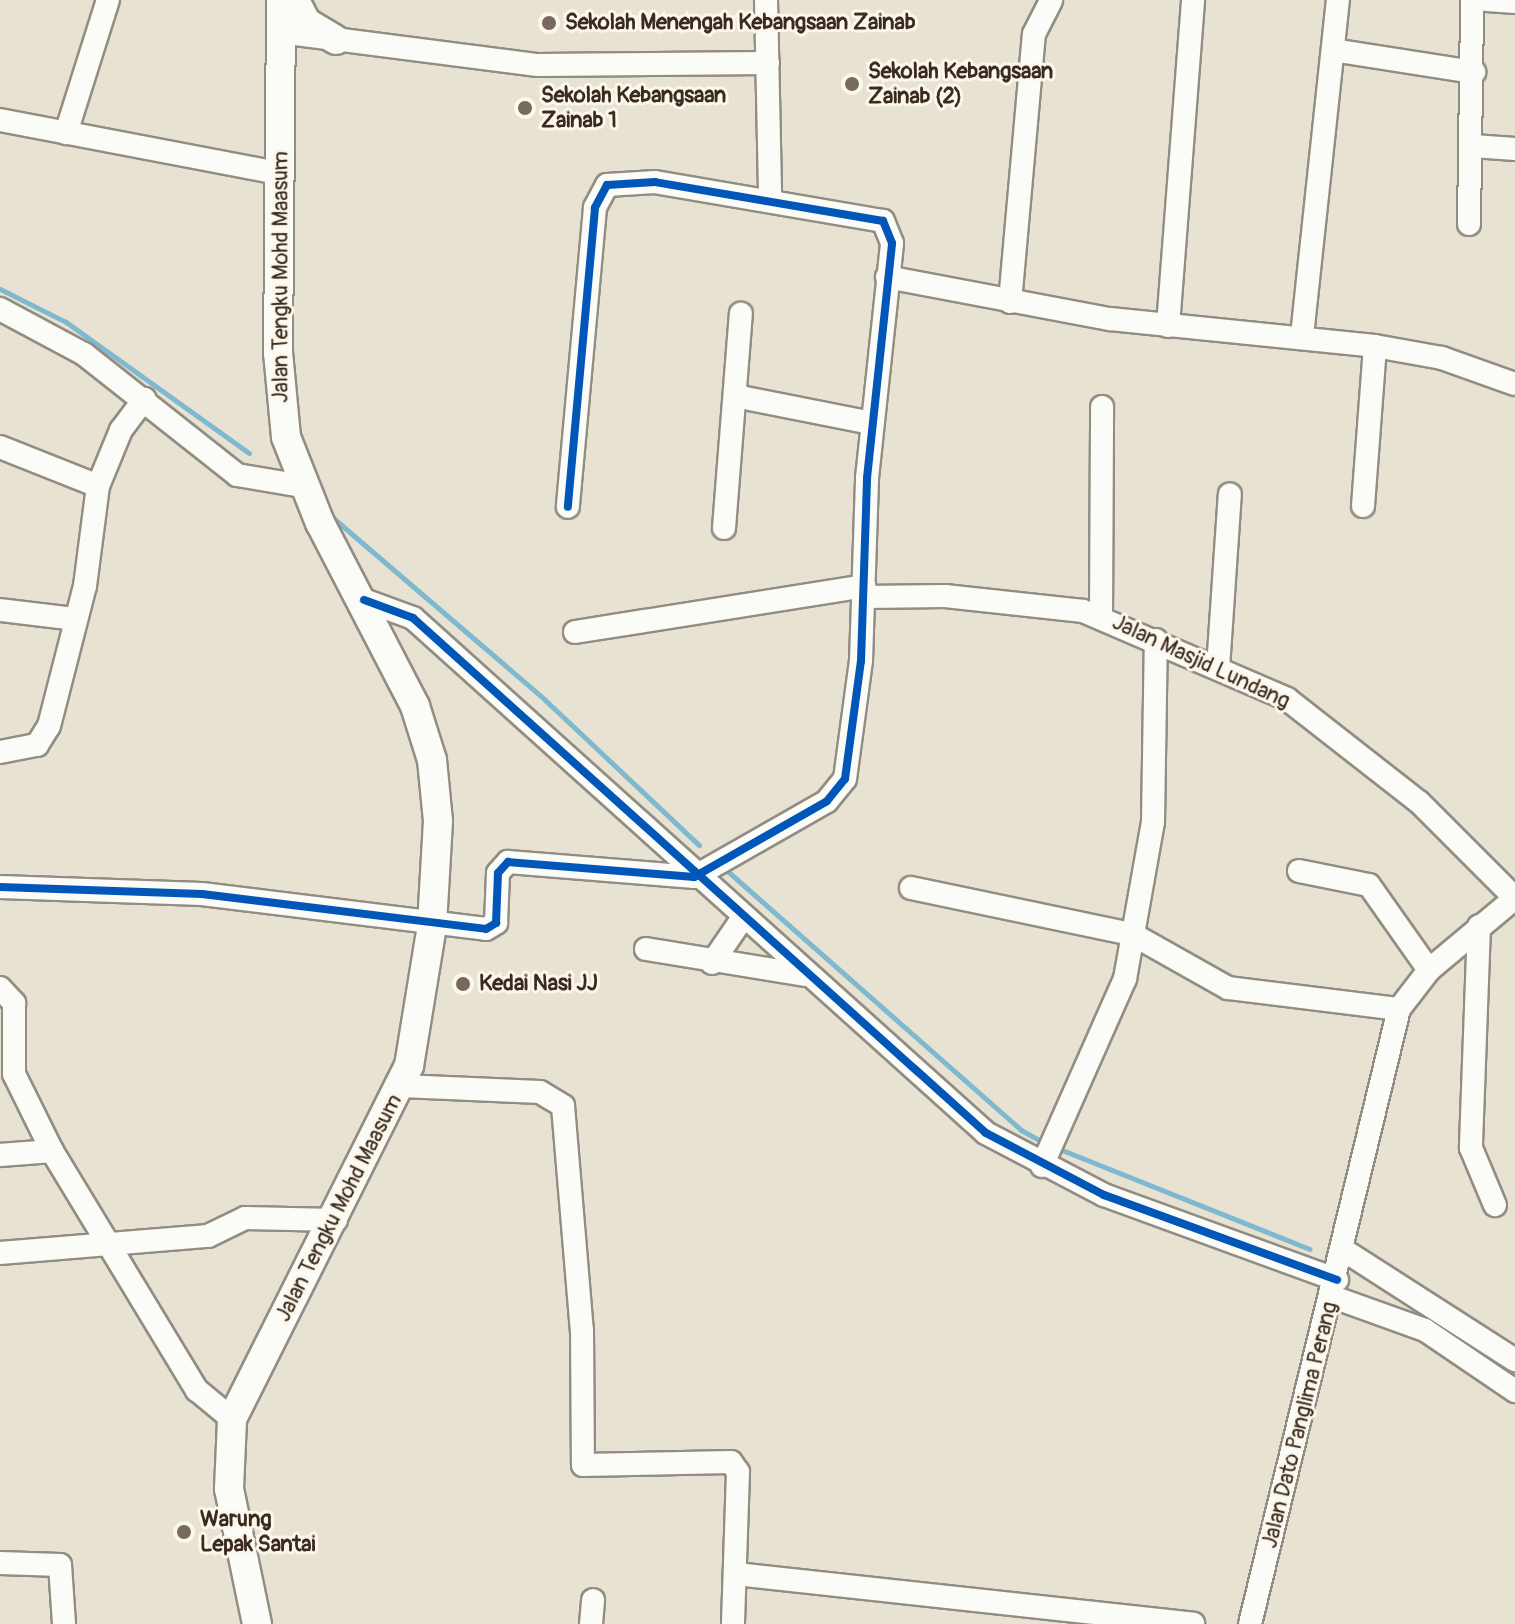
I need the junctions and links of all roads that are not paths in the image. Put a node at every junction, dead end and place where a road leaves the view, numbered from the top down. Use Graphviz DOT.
graph roads {
  1 [pos="108,0"];
  2 [pos="281,0"];
  3 [pos="295,0"];
  4 [pos="766,0"];
  5 [pos="1051,0"];
  6 [pos="1193,0"];
  7 [pos="1338,0"];
  8 [pos="1472,0"];
  9 [pos="1487,0"];
  10 [pos="1515,2"];
  11 [pos="280,32"];
  12 [pos="336,40"];
  13 [pos="1333,50"];
  14 [pos="768,63"];
  15 [pos="1474,72"];
  16 [pos="0,120"];
  17 [pos="66,133"];
  18 [pos="1473,146"];
  19 [pos="1515,149"];
  20 [pos="279,173"];
  21 [pos="770,199"];
  22 [pos="1469,224"];
  23 [pos="887,277"];
  24 [pos="1010,302"];
  25 [pos="0,309"];
  26 [pos="741,314"];
  27 [pos="1168,326"];
  28 [pos="1302,336"];
  29 [pos="1375,346"];
  30 [pos="1515,384"];
  31 [pos="735,396"];
  32 [pos="144,399"];
  33 [pos="1102,407"];
  34 [pos="871,423"];
  35 [pos="0,447"];
  36 [pos="98,486"];
  37 [pos="303,486"];
  38 [pos="1230,494"];
  39 [pos="1363,506"];
  40 [pos="568,507"];
  41 [pos="724,528"];
  42 [pos="864,591"];
  43 [pos="364,600"];
  44 [pos="0,610"];
  45 [pos="1101,616"];
  46 [pos="75,619"];
  47 [pos="575,632"];
  48 [pos="1156,640"];
  49 [pos="1218,668"];
  50 [pos="0,752"];
  51 [pos="1299,871"];
  52 [pos="694,877"];
  53 [pos="0,887"];
  54 [pos="911,888"];
  55 [pos="1515,898"];
  56 [pos="742,919"];
  57 [pos="432,925"];
  58 [pos="1479,926"];
  59 [pos="1132,934"];
  60 [pos="646,949"];
  61 [pos="712,963"];
  62 [pos="1429,970"];
  63 [pos="805,975"];
  64 [pos="0,988"];
  65 [pos="1399,1009"];
  66 [pos="402,1086"];
  67 [pos="52,1151"];
  68 [pos="1048,1153"];
  69 [pos="0,1155"];
  70 [pos="1495,1205"];
  71 [pos="336,1220"];
  72 [pos="113,1247"];
  73 [pos="1345,1251"];
  74 [pos="0,1253"];
  75 [pos="1335,1289"];
  76 [pos="1515,1360"];
  77 [pos="1515,1391"];
  78 [pos="232,1419"];
  79 [pos="0,1563"];
  80 [pos="736,1574"];
  81 [pos="593,1600"];
  82 [pos="64,1624"];
  83 [pos="257,1624"];
  84 [pos="591,1624"];
  85 [pos="733,1624"];
  86 [pos="1193,1624"];
  87 [pos="1250,1624"];
  1 -- 17 [label="street"];
  2 -- 11 [label="main road, Jalan Tengku Mohd Maasum"];
  3 -- 12 [label="main road"];
  4 -- 14 [label="street"];
  5 -- 24 [label="street"];
  6 -- 27 [label="street"];
  7 -- 13 [label="street"];
  8 -- 15 [label="street"];
  9 -- 10 [label="street"];
  11 -- 12 [label="street"];
  11 -- 20 [label="main road, Jalan Tengku Mohd Maasum"];
  12 -- 14 [label="street"];
  13 -- 15 [label="street"];
  13 -- 28 [label="street"];
  14 -- 21 [label="street"];
  15 -- 18 [label="street"];
  16 -- 17 [label="street"];
  17 -- 20 [label="street"];
  18 -- 19 [label="street"];
  18 -- 22 [label="street"];
  20 -- 37 [label="main road, Jalan Tengku Mohd Maasum"];
  21 -- 23 [label="street"];
  21 -- 40 [label="street"];
  23 -- 24 [label="street"];
  23 -- 34 [label="street"];
  24 -- 27 [label="street"];
  25 -- 32 [label="street"];
  26 -- 31 [label="street"];
  27 -- 28 [label="street"];
  28 -- 29 [label="street"];
  29 -- 30 [label="street"];
  29 -- 39 [label="street"];
  31 -- 34 [label="street"];
  31 -- 41 [label="street"];
  32 -- 36 [label="street"];
  32 -- 37 [label="street"];
  33 -- 45 [label="street"];
  34 -- 42 [label="street"];
  35 -- 36 [label="street"];
  36 -- 46 [label="street"];
  37 -- 43 [label="main road, Jalan Tengku Mohd Maasum"];
  38 -- 49 [label="street"];
  42 -- 45 [label="street, Jalan Masjid Lundang"];
  42 -- 47 [label="street, Jalan Masjid Lundang"];
  42 -- 52 [label="street"];
  43 -- 52 [label="street"];
  43 -- 57 [label="main road, Jalan Tengku Mohd Maasum"];
  44 -- 46 [label="street"];
  45 -- 48 [label="street, Jalan Masjid Lundang"];
  46 -- 50 [label="street"];
  48 -- 49 [label="street, Jalan Masjid Lundang"];
  48 -- 59 [label="street"];
  49 -- 55 [label="street, Jalan Masjid Lundang"];
  51 -- 62 [label="street"];
  52 -- 56 [label="street"];
  52 -- 57 [label="street"];
  53 -- 57 [label="street"];
  54 -- 59 [label="street"];
  55 -- 58 [label="street, Jalan Dato Panglima Perang"];
  56 -- 61 [label="street"];
  56 -- 63 [label="street"];
  57 -- 66 [label="main road, Jalan Tengku Mohd Maasum"];
  58 -- 62 [label="street, Jalan Dato Panglima Perang"];
  58 -- 70 [label="street"];
  59 -- 65 [label="street"];
  59 -- 68 [label="street"];
  60 -- 61 [label="street"];
  61 -- 63 [label="street"];
  62 -- 65 [label="street, Jalan Dato Panglima Perang"];
  63 -- 68 [label="street"];
  64 -- 67 [label="street"];
  65 -- 73 [label="street, Jalan Dato Panglima Perang"];
  66 -- 71 [label="main road, Jalan Tengku Mohd Maasum"];
  66 -- 80 [label="street"];
  67 -- 69 [label="street"];
  67 -- 72 [label="street"];
  68 -- 75 [label="street"];
  71 -- 72 [label="street"];
  71 -- 78 [label="main road, Jalan Tengku Mohd Maasum"];
  72 -- 74 [label="street"];
  72 -- 78 [label="street"];
  73 -- 75 [label="street, Jalan Dato Panglima Perang"];
  73 -- 76 [label="street"];
  75 -- 77 [label="street"];
  75 -- 87 [label="street, Jalan Dato Panglima Perang"];
  78 -- 83 [label="main road, Jalan Tengku Mohd Maasum"];
  79 -- 82 [label="street"];
  80 -- 85 [label="street"];
  80 -- 86 [label="street"];
  81 -- 84 [label="street"];
}
